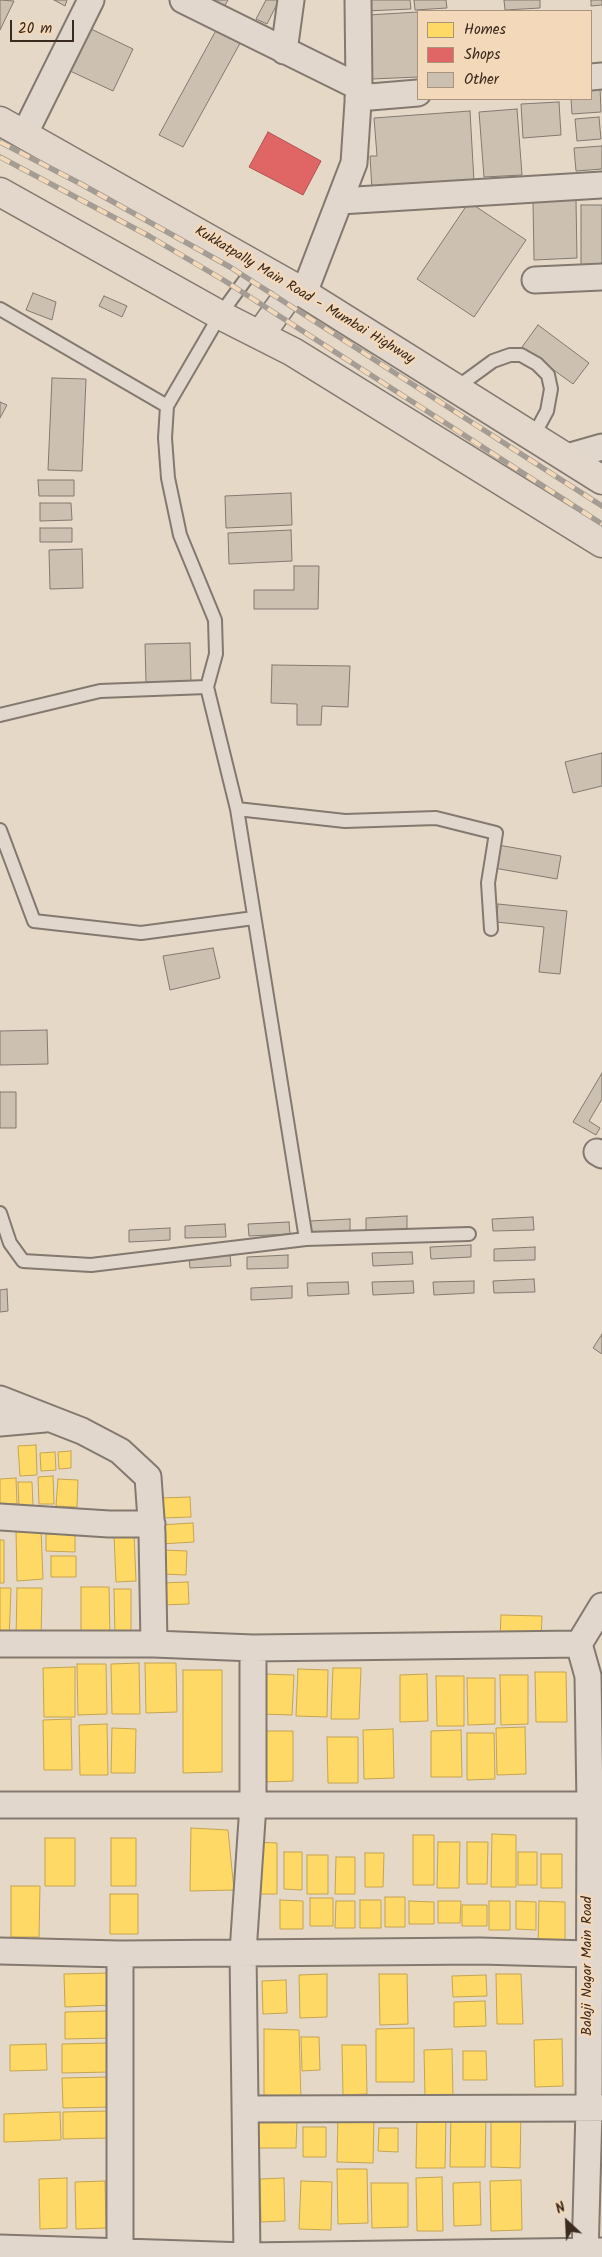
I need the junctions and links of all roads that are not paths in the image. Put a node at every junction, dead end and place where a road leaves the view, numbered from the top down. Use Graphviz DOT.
graph roads {
  1 [pos="91,0"];
  2 [pos="182,0"];
  3 [pos="291,0"];
  4 [pos="358,0"];
  5 [pos="284,51"];
  6 [pos="359,93"];
  7 [pos="417,93"];
  8 [pos="0,121"];
  9 [pos="25,133"];
  10 [pos="602,185"];
  11 [pos="0,192"];
  12 [pos="340,201"];
  13 [pos="256,265"];
  14 [pos="602,277"];
  15 [pos="535,280"];
  16 [pos="299,290"];
  17 [pos="0,309"];
  18 [pos="220,315"];
  19 [pos="260,335"];
  20 [pos="456,388"];
  21 [pos="167,406"];
  22 [pos="533,437"];
  23 [pos="602,447"];
  24 [pos="567,458"];
  25 [pos="602,480"];
  26 [pos="602,543"];
  27 [pos="207,687"];
  28 [pos="0,715"];
  29 [pos="237,809"];
  30 [pos="0,830"];
  31 [pos="254,918"];
  32 [pos="491,929"];
  33 [pos="0,1213"];
  34 [pos="469,1234"];
  35 [pos="306,1239"];
  36 [pos="0,1399"];
  37 [pos="50,1418"];
  38 [pos="0,1423"];
  39 [pos="0,1517"];
  40 [pos="152,1524"];
  41 [pos="602,1606"];
  42 [pos="0,1644"];
  43 [pos="154,1644"];
  44 [pos="579,1644"];
  45 [pos="252,1648"];
  46 [pos="595,1675"];
  47 [pos="0,1805"];
  48 [pos="253,1805"];
  49 [pos="590,1805"];
  50 [pos="0,1951"];
  51 [pos="243,1952"];
  52 [pos="120,1954"];
  53 [pos="589,1954"];
  54 [pos="595,2108"];
  55 [pos="245,2109"];
  56 [pos="0,2248"];
  57 [pos="591,2253"];
  58 [pos="131,2254"];
  59 [pos="247,2256"];
  1 -- 9 [label="street"];
  2 -- 5 [label="street"];
  3 -- 5 [label="street"];
  4 -- 6 [label="street"];
  5 -- 6 [label="street"];
  6 -- 7 [label="street"];
  6 -- 12 [label="street"];
  8 -- 9 [label="highway, Kukkatpally Main Road - Mumbai Highway"];
  9 -- 13 [label="highway, Kukkatpally Main Road - Mumbai Highway"];
  10 -- 12 [label="street"];
  11 -- 18 [label="highway"];
  12 -- 16 [label="street"];
  13 -- 16 [label="highway, Kukkatpally Main Road - Mumbai Highway"];
  13 -- 18 [label="lane"];
  14 -- 15 [label="street"];
  16 -- 19 [label="highway"];
  16 -- 20 [label="highway, Kukkatpally Main Road - Mumbai Highway"];
  17 -- 21 [label="lane"];
  18 -- 19 [label="highway"];
  18 -- 21 [label="lane"];
  19 -- 26 [label="highway"];
  20 -- 22 [label="highway, Kukkatpally Main Road - Mumbai Highway"];
  20 -- 22 [label="lane"];
  21 -- 27 [label="lane"];
  22 -- 24 [label="highway, Kukkatpally Main Road - Mumbai Highway"];
  23 -- 24 [label="street"];
  24 -- 25 [label="highway, Kukkatpally Main Road - Mumbai Highway"];
  27 -- 28 [label="lane"];
  27 -- 29 [label="lane"];
  29 -- 31 [label="lane"];
  29 -- 32 [label="lane"];
  30 -- 31 [label="lane"];
  31 -- 35 [label="lane"];
  33 -- 35 [label="lane"];
  34 -- 35 [label="lane"];
  36 -- 37 [label="street"];
  37 -- 38 [label="street"];
  37 -- 40 [label="street"];
  39 -- 40 [label="street"];
  40 -- 43 [label="street"];
  41 -- 44 [label="street"];
  42 -- 43 [label="street"];
  43 -- 45 [label="street"];
  44 -- 45 [label="street"];
  44 -- 46 [label="street, Balaji Nagar Main Road"];
  45 -- 48 [label="street"];
  46 -- 49 [label="street, Balaji Nagar Main Road"];
  47 -- 48 [label="street"];
  48 -- 49 [label="street"];
  48 -- 51 [label="street"];
  49 -- 53 [label="street, Balaji Nagar Main Road"];
  50 -- 52 [label="street"];
  51 -- 52 [label="street"];
  51 -- 53 [label="street"];
  51 -- 55 [label="street"];
  52 -- 58 [label="street"];
  53 -- 54 [label="street, Balaji Nagar Main Road"];
  54 -- 55 [label="street"];
  54 -- 57 [label="street, Balaji Nagar Main Road"];
  55 -- 59 [label="street"];
  56 -- 58 [label="street"];
  57 -- 59 [label="street"];
  58 -- 59 [label="street"];
}
